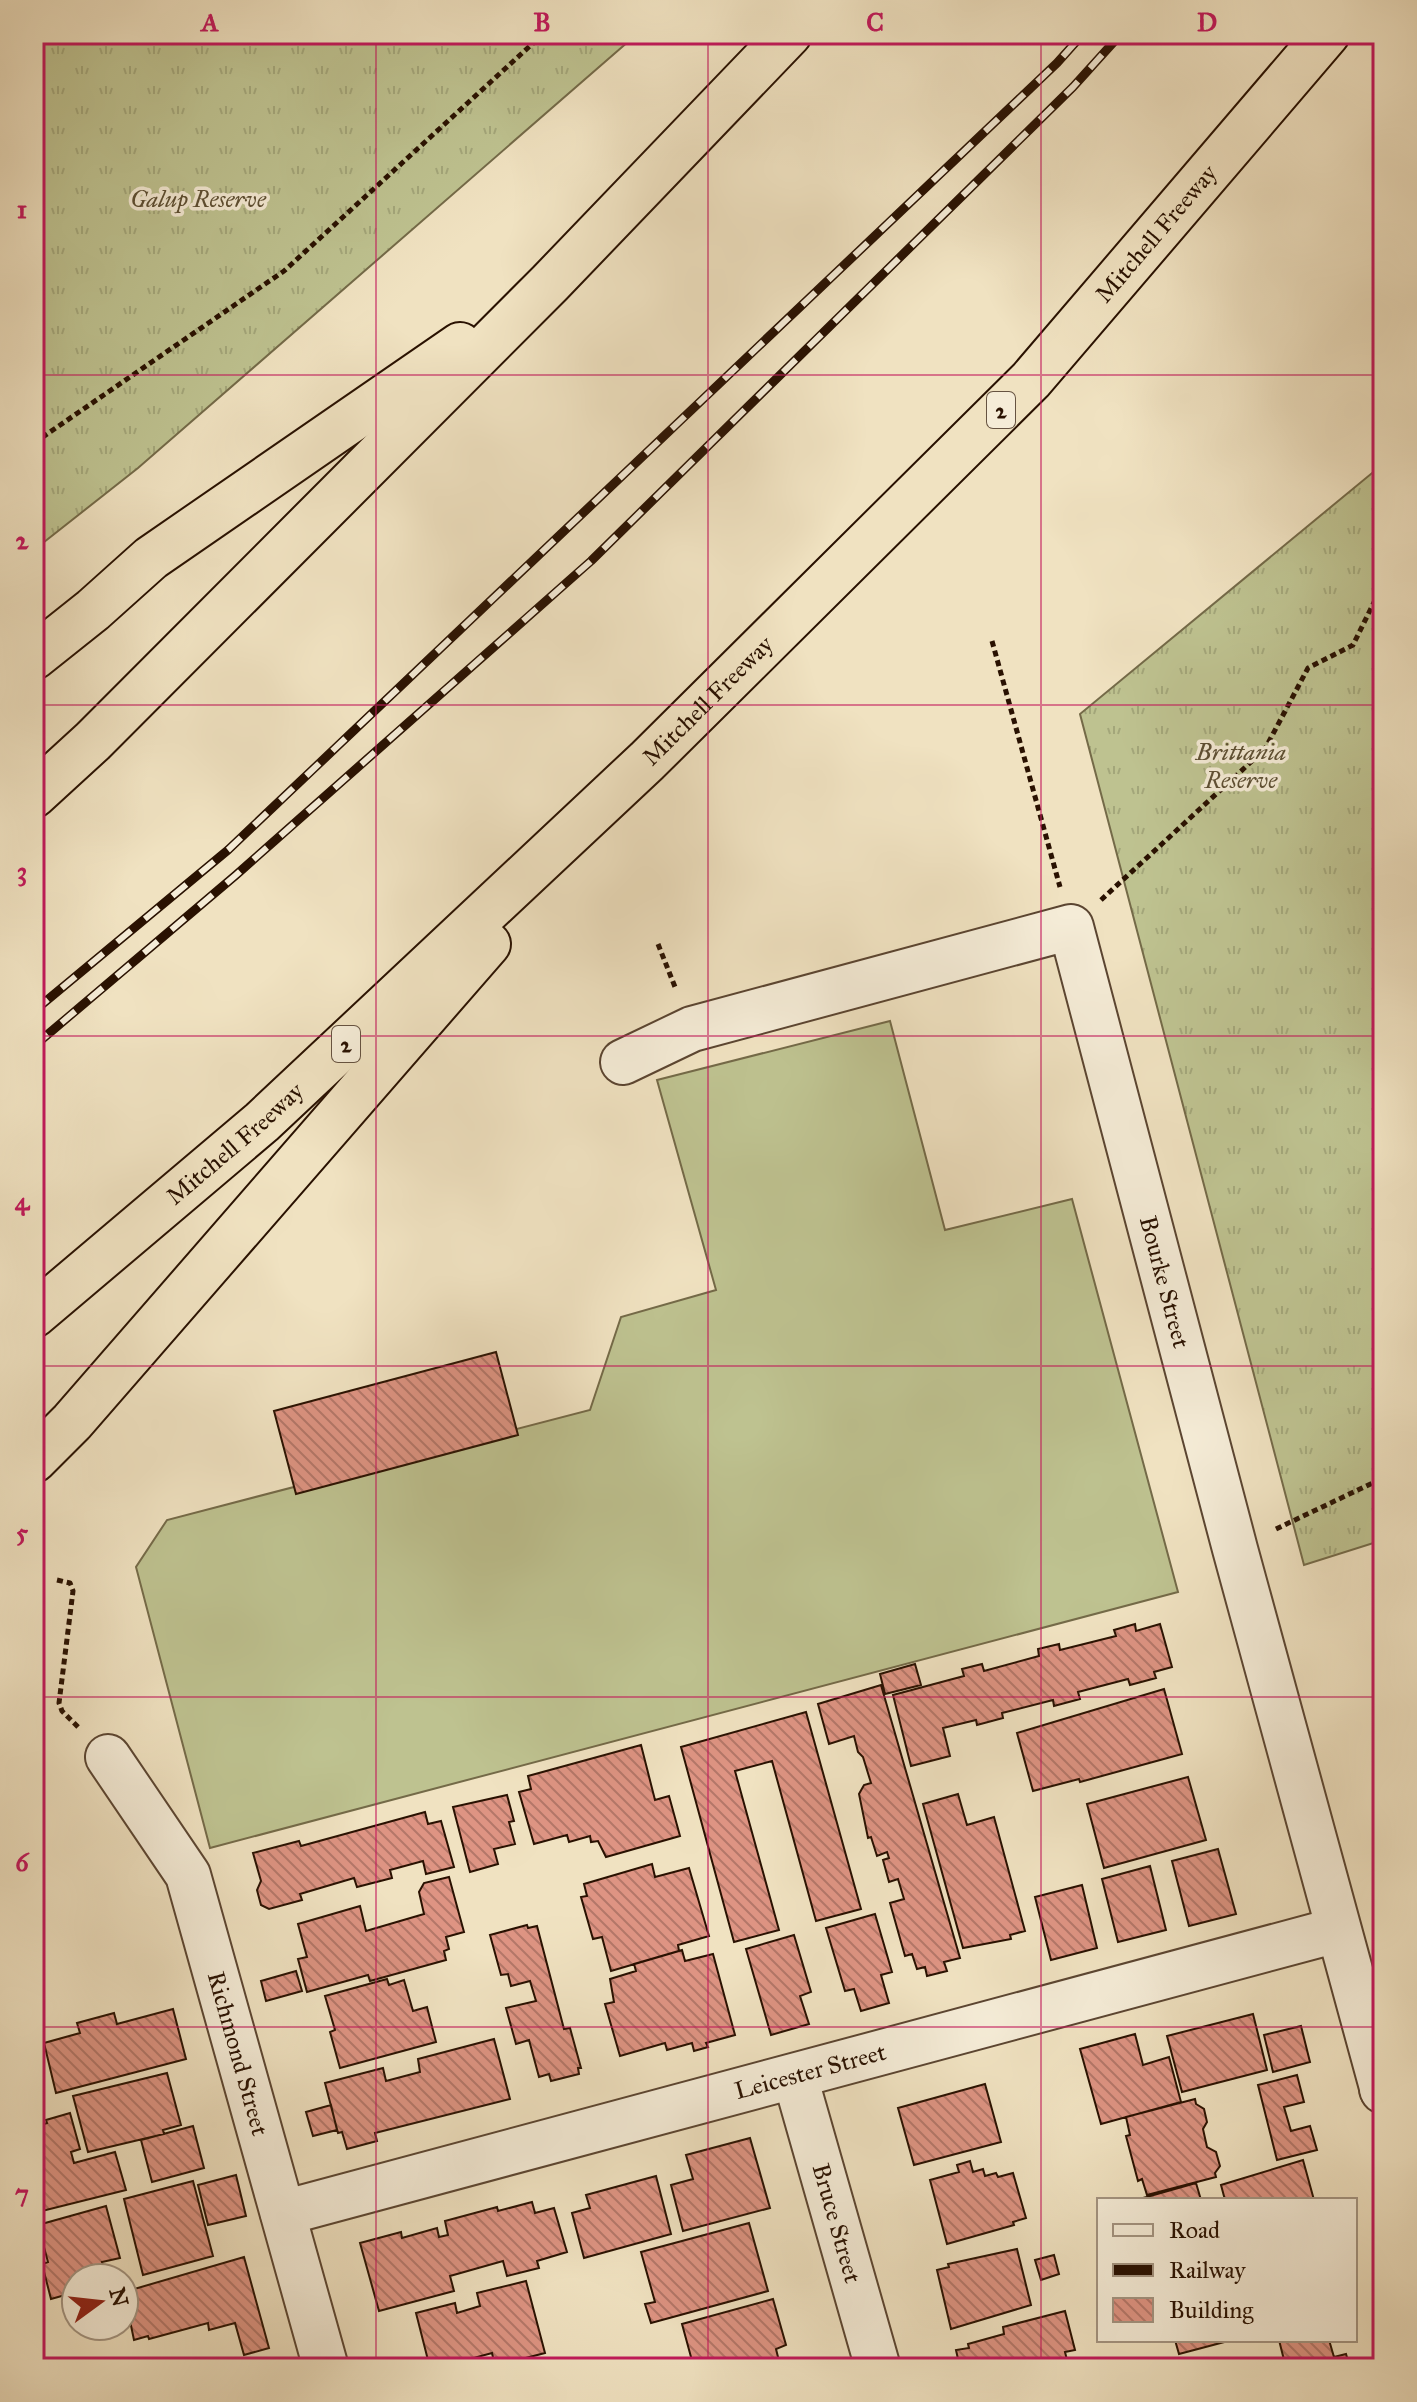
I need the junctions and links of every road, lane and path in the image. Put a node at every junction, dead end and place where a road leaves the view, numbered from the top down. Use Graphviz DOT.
graph roads {
  1 [pos="543,34"];
  2 [pos="789,34"];
  3 [pos="1327,34"];
  4 [pos="550,283"];
  5 [pos="34,443"];
  6 [pos="1383,584"];
  7 [pos="992,641"];
  8 [pos="34,657"];
  9 [pos="647,761"];
  10 [pos="34,795"];
  11 [pos="1071,927"];
  12 [pos="623,1062"];
  13 [pos="34,1315"];
  14 [pos="34,1460"];
  15 [pos="1383,1478"];
  16 [pos="1235,1549"];
  17 [pos="57,1580"];
  18 [pos="34,1626"];
  19 [pos="44,1629"];
  20 [pos="108,1757"];
  21 [pos="1337,1930"];
  22 [pos="795,2077"];
  23 [pos="1383,2090"];
  24 [pos="283,2213"];
  25 [pos="326,2368"];
  26 [pos="878,2368"];
  1 -- 5 [label="path"];
  2 -- 4 [label="highway"];
  3 -- 9 [label="highway, Mitchell Freeway / 2"];
  4 -- 8 [label="highway"];
  4 -- 10 [label="highway"];
  6 -- 11 [label="path"];
  7 -- 11 [label="path"];
  9 -- 13 [label="highway, Mitchell Freeway / 2"];
  9 -- 14 [label="highway"];
  11 -- 12 [label="street"];
  11 -- 16 [label="street, Bourke Street"];
  15 -- 16 [label="path"];
  16 -- 21 [label="street, Bourke Street"];
  17 -- 20 [label="path"];
  18 -- 19 [label="path"];
  20 -- 24 [label="street, Richmond Street"];
  21 -- 22 [label="street, Leicester Street"];
  21 -- 23 [label="street, Bourke Street"];
  22 -- 24 [label="street, Leicester Street"];
  22 -- 26 [label="street, Bruce Street"];
  24 -- 25 [label="street, Richmond Street"];
}
